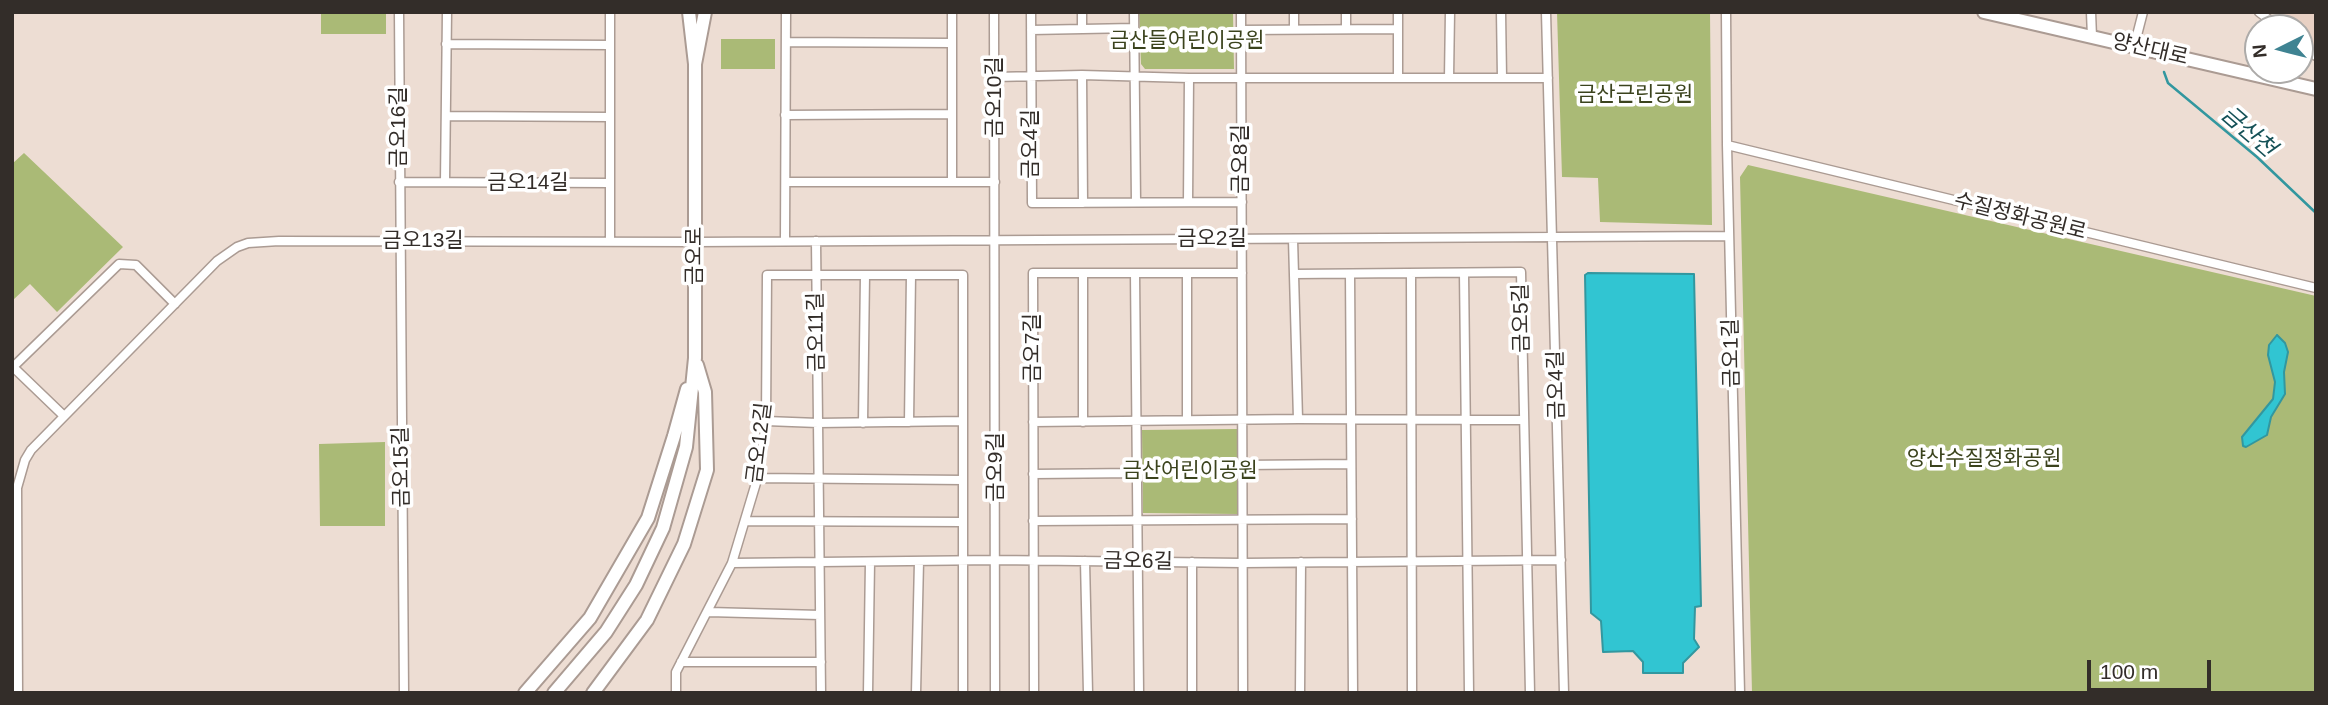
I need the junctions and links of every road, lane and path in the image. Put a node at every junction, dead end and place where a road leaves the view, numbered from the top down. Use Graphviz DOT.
graph roads {
  1 [pos="399,12"];
  2 [pos="447,12"];
  3 [pos="610,12"];
  4 [pos="689,12"];
  5 [pos="786,12"];
  6 [pos="952,12"];
  7 [pos="994,12"];
  8 [pos="1031,12"];
  9 [pos="1082,12"];
  10 [pos="1134,12"];
  11 [pos="1241,12"];
  12 [pos="1294,12"];
  13 [pos="1346,12"];
  14 [pos="1398,12"];
  15 [pos="1450,12"];
  16 [pos="1501,12"];
  17 [pos="1546,12"];
  18 [pos="1726,12"];
  19 [pos="1984,12"];
  20 [pos="2091,12"];
  21 [pos="2143,12"];
  22 [pos="706,14"];
  23 [pos="1134,28"];
  24 [pos="1294,28"];
  25 [pos="1082,29"];
  26 [pos="1346,29"];
  27 [pos="1398,29"];
  28 [pos="1031,30"];
  29 [pos="1241,30"];
  30 [pos="2092,37"];
  31 [pos="786,42"];
  32 [pos="952,43"];
  33 [pos="446,44"];
  34 [pos="610,45"];
  35 [pos="2134,47"];
  36 [pos="695,64"];
  37 [pos="1082,75"];
  38 [pos="1031,76"];
  39 [pos="995,77"];
  40 [pos="1134,78"];
  41 [pos="1189,78"];
  42 [pos="1241,78"];
  43 [pos="1398,78"];
  44 [pos="1449,78"];
  45 [pos="1502,78"];
  46 [pos="1548,78"];
  47 [pos="2316,89"];
  48 [pos="952,114"];
  49 [pos="785,115"];
  50 [pos="446,116"];
  51 [pos="610,117"];
  52 [pos="1727,145"];
  53 [pos="399,182"];
  54 [pos="445,182"];
  55 [pos="786,182"];
  56 [pos="952,182"];
  57 [pos="995,182"];
  58 [pos="610,183"];
  59 [pos="1083,202"];
  60 [pos="1136,202"];
  61 [pos="1188,202"];
  62 [pos="1242,202"];
  63 [pos="1729,236"];
  64 [pos="1553,237"];
  65 [pos="1242,239"];
  66 [pos="1293,239"];
  67 [pos="995,240"];
  68 [pos="400,241"];
  69 [pos="610,241"];
  70 [pos="785,241"];
  71 [pos="816,241"];
  72 [pos="695,242"];
  73 [pos="1464,272"];
  74 [pos="1083,273"];
  75 [pos="1135,273"];
  76 [pos="1187,273"];
  77 [pos="1242,273"];
  78 [pos="1411,273"];
  79 [pos="1294,274"];
  80 [pos="1350,274"];
  81 [pos="817,275"];
  82 [pos="865,275"];
  83 [pos="911,275"];
  84 [pos="2314,288"];
  85 [pos="175,304"];
  86 [pos="695,358"];
  87 [pos="13,366"];
  88 [pos="64,416"];
  89 [pos="1298,419"];
  90 [pos="1351,419"];
  91 [pos="1187,420"];
  92 [pos="1411,420"];
  93 [pos="1466,420"];
  94 [pos="1524,420"];
  95 [pos="766,421"];
  96 [pos="963,421"];
  97 [pos="1136,421"];
  98 [pos="1242,421"];
  99 [pos="909,422"];
  100 [pos="1033,422"];
  101 [pos="1083,422"];
  102 [pos="863,423"];
  103 [pos="818,424"];
  104 [pos="1352,464"];
  105 [pos="1242,465"];
  106 [pos="1137,473"];
  107 [pos="1033,474"];
  108 [pos="758,478"];
  109 [pos="819,478"];
  110 [pos="963,480"];
  111 [pos="1138,519"];
  112 [pos="1243,519"];
  113 [pos="1352,519"];
  114 [pos="747,521"];
  115 [pos="819,521"];
  116 [pos="1033,521"];
  117 [pos="963,522"];
  118 [pos="996,560"];
  119 [pos="1561,560"];
  120 [pos="919,561"];
  121 [pos="963,561"];
  122 [pos="1033,561"];
  123 [pos="1085,561"];
  124 [pos="1468,561"];
  125 [pos="1527,561"];
  126 [pos="870,562"];
  127 [pos="1138,562"];
  128 [pos="1192,562"];
  129 [pos="1301,562"];
  130 [pos="1352,562"];
  131 [pos="1412,562"];
  132 [pos="820,563"];
  133 [pos="1243,563"];
  134 [pos="732,564"];
  135 [pos="709,612"];
  136 [pos="820,615"];
  137 [pos="681,662"];
  138 [pos="821,662"];
  139 [pos="18,693"];
  140 [pos="404,693"];
  141 [pos="525,693"];
  142 [pos="554,693"];
  143 [pos="593,693"];
  144 [pos="676,693"];
  145 [pos="821,693"];
  146 [pos="868,693"];
  147 [pos="916,693"];
  148 [pos="963,693"];
  149 [pos="995,693"];
  150 [pos="1034,693"];
  151 [pos="1088,693"];
  152 [pos="1139,693"];
  153 [pos="1192,693"];
  154 [pos="1243,693"];
  155 [pos="1300,693"];
  156 [pos="1353,693"];
  157 [pos="1412,693"];
  158 [pos="1469,693"];
  159 [pos="1530,693"];
  160 [pos="1564,693"];
  161 [pos="1740,693"];
  1 -- 53 [label="street, 금오16길"];
  2 -- 33 [label="street"];
  3 -- 34 [label="street"];
  4 -- 36 [label="main road, 금오로"];
  5 -- 31 [label="street"];
  6 -- 32 [label="street, 금오10길"];
  7 -- 39 [label="street, 금오10길"];
  8 -- 28 [label="street, 금오4길"];
  9 -- 25 [label="street"];
  10 -- 23 [label="street"];
  11 -- 29 [label="street, 금오8길"];
  12 -- 24 [label="street"];
  13 -- 26 [label="street"];
  14 -- 27 [label="street"];
  15 -- 44 [label="street"];
  16 -- 45 [label="street"];
  17 -- 46 [label="street, 금오4길"];
  18 -- 52 [label="street, 금오1길"];
  19 -- 30 [label="main road, 양산대로"];
  20 -- 30 [label="street"];
  21 -- 35 [label="street"];
  22 -- 36 [label="main road, 금오로"];
  23 -- 25 [label="street"];
  23 -- 40 [label="street"];
  24 -- 26 [label="street"];
  24 -- 29 [label="street"];
  25 -- 28 [label="street"];
  26 -- 27 [label="street"];
  27 -- 43 [label="street"];
  28 -- 38 [label="street, 금오4길"];
  29 -- 42 [label="street, 금오8길"];
  30 -- 35 [label="main road, 양산대로"];
  31 -- 32 [label="street"];
  31 -- 49 [label="street"];
  32 -- 48 [label="street, 금오10길"];
  33 -- 34 [label="street"];
  33 -- 50 [label="street"];
  34 -- 51 [label="street"];
  35 -- 47 [label="main road, 양산대로"];
  36 -- 72 [label="main road, 금오로"];
  37 -- 38 [label="street"];
  37 -- 40 [label="street"];
  37 -- 59 [label="street"];
  38 -- 39 [label="street"];
  38 -- 59 [label="street, 금오4길"];
  39 -- 57 [label="street, 금오10길"];
  40 -- 41 [label="street"];
  40 -- 60 [label="street"];
  41 -- 42 [label="street"];
  41 -- 61 [label="street"];
  42 -- 43 [label="street"];
  42 -- 62 [label="street, 금오8길"];
  43 -- 44 [label="street"];
  44 -- 45 [label="street"];
  45 -- 46 [label="street"];
  46 -- 64 [label="street, 금오4길"];
  48 -- 49 [label="street, 금오10길"];
  48 -- 56 [label="street, 금오10길"];
  49 -- 55 [label="street"];
  50 -- 51 [label="street"];
  50 -- 54 [label="street"];
  51 -- 58 [label="street"];
  52 -- 63 [label="street, 금오1길"];
  52 -- 84 [label="street, 수질정화공원로"];
  53 -- 54 [label="street, 금오14길"];
  53 -- 68 [label="street, 금오16길"];
  54 -- 58 [label="street, 금오14길"];
  55 -- 56 [label="street"];
  55 -- 70 [label="street"];
  56 -- 57 [label="street"];
  57 -- 67 [label="street, 금오10길"];
  58 -- 69 [label="street"];
  59 -- 60 [label="street, 금오4길"];
  60 -- 61 [label="street, 금오4길"];
  61 -- 62 [label="street, 금오4길"];
  62 -- 65 [label="street, 금오8길"];
  63 -- 64 [label="street, 금오2길"];
  63 -- 161 [label="street, 금오1길"];
  64 -- 66 [label="street, 금오2길"];
  64 -- 119 [label="street, 금오4길"];
  65 -- 66 [label="street, 금오2길"];
  65 -- 67 [label="street, 금오2길"];
  65 -- 77 [label="street"];
  66 -- 79 [label="street"];
  67 -- 71 [label="street, 금오2길"];
  67 -- 118 [label="street, 금오9길"];
  68 -- 69 [label="street, 금오13길"];
  68 -- 85 [label="street, 금오13길"];
  68 -- 140 [label="street, 금오15길"];
  69 -- 72 [label="street, 금오13길"];
  70 -- 71 [label="street, 금오2길"];
  70 -- 72 [label="street, 금오2길"];
  71 -- 81 [label="street, 금오11길"];
  72 -- 86 [label="main road, 금오로"];
  73 -- 78 [label="street, 금오5길"];
  73 -- 93 [label="street"];
  73 -- 94 [label="street, 금오5길"];
  74 -- 75 [label="street, 금오7길"];
  74 -- 100 [label="street, 금오7길"];
  74 -- 101 [label="street"];
  75 -- 76 [label="street, 금오7길"];
  75 -- 97 [label="street"];
  76 -- 77 [label="street, 금오7길"];
  76 -- 91 [label="street"];
  77 -- 98 [label="street"];
  78 -- 80 [label="street, 금오5길"];
  78 -- 92 [label="street"];
  79 -- 80 [label="street, 금오5길"];
  79 -- 89 [label="street"];
  80 -- 90 [label="street"];
  81 -- 82 [label="street, 금오12길"];
  81 -- 95 [label="street, 금오12길"];
  81 -- 103 [label="street, 금오11길"];
  82 -- 83 [label="street, 금오12길"];
  82 -- 102 [label="street"];
  83 -- 96 [label="street, 금오12길"];
  83 -- 99 [label="street"];
  85 -- 87 [label="street"];
  85 -- 88 [label="street, 금오13길"];
  86 -- 141 [label="main road"];
  86 -- 142 [label="main road, 금오로"];
  86 -- 143 [label="main road"];
  87 -- 88 [label="street"];
  88 -- 139 [label="street, 금오13길"];
  89 -- 90 [label="street"];
  89 -- 98 [label="street"];
  90 -- 92 [label="street"];
  90 -- 104 [label="street"];
  91 -- 97 [label="street"];
  91 -- 98 [label="street"];
  92 -- 93 [label="street"];
  92 -- 131 [label="street"];
  93 -- 94 [label="street"];
  93 -- 124 [label="street"];
  94 -- 125 [label="street, 금오5길"];
  95 -- 103 [label="street"];
  95 -- 108 [label="street, 금오12길"];
  96 -- 99 [label="street"];
  96 -- 110 [label="street, 금오12길"];
  97 -- 101 [label="street"];
  97 -- 106 [label="street"];
  98 -- 105 [label="street"];
  99 -- 102 [label="street"];
  100 -- 101 [label="street"];
  100 -- 107 [label="street, 금오7길"];
  102 -- 103 [label="street"];
  103 -- 109 [label="street, 금오11길"];
  104 -- 105 [label="street"];
  104 -- 113 [label="street"];
  105 -- 112 [label="street"];
  106 -- 107 [label="street"];
  106 -- 111 [label="street"];
  107 -- 116 [label="street, 금오7길"];
  108 -- 109 [label="street"];
  108 -- 114 [label="street, 금오12길"];
  109 -- 110 [label="street"];
  109 -- 115 [label="street, 금오11길"];
  110 -- 117 [label="street, 금오12길"];
  111 -- 112 [label="street, 금오6길"];
  111 -- 116 [label="street"];
  111 -- 127 [label="street"];
  112 -- 113 [label="street, 금오6길"];
  112 -- 133 [label="street"];
  113 -- 130 [label="street"];
  114 -- 115 [label="street"];
  114 -- 134 [label="street, 금오12길"];
  115 -- 117 [label="street"];
  115 -- 132 [label="street, 금오11길"];
  116 -- 122 [label="street, 금오7길"];
  117 -- 121 [label="street, 금오12길"];
  118 -- 121 [label="street, 금오6길"];
  118 -- 122 [label="street, 금오6길"];
  118 -- 149 [label="street, 금오9길"];
  119 -- 125 [label="street"];
  119 -- 160 [label="street, 금오4길"];
  120 -- 121 [label="street"];
  120 -- 126 [label="street"];
  120 -- 147 [label="street"];
  121 -- 148 [label="street, 금오12길"];
  122 -- 123 [label="street, 금오6길"];
  122 -- 150 [label="street, 금오7길"];
  123 -- 127 [label="street, 금오6길"];
  123 -- 151 [label="street"];
  124 -- 125 [label="street"];
  124 -- 131 [label="street"];
  124 -- 158 [label="street"];
  125 -- 159 [label="street, 금오5길"];
  126 -- 132 [label="street"];
  126 -- 146 [label="street"];
  127 -- 128 [label="street, 금오6길"];
  127 -- 152 [label="street"];
  128 -- 133 [label="street, 금오6길"];
  128 -- 153 [label="street"];
  129 -- 130 [label="street"];
  129 -- 133 [label="street"];
  129 -- 155 [label="street"];
  130 -- 131 [label="street"];
  130 -- 156 [label="street"];
  131 -- 157 [label="street"];
  132 -- 134 [label="street"];
  132 -- 136 [label="street, 금오11길"];
  133 -- 154 [label="street"];
  134 -- 135 [label="street, 금오12길"];
  135 -- 136 [label="street"];
  135 -- 137 [label="street, 금오12길"];
  136 -- 138 [label="street, 금오11길"];
  137 -- 138 [label="street"];
  137 -- 144 [label="street, 금오12길"];
  138 -- 145 [label="street, 금오11길"];
}
